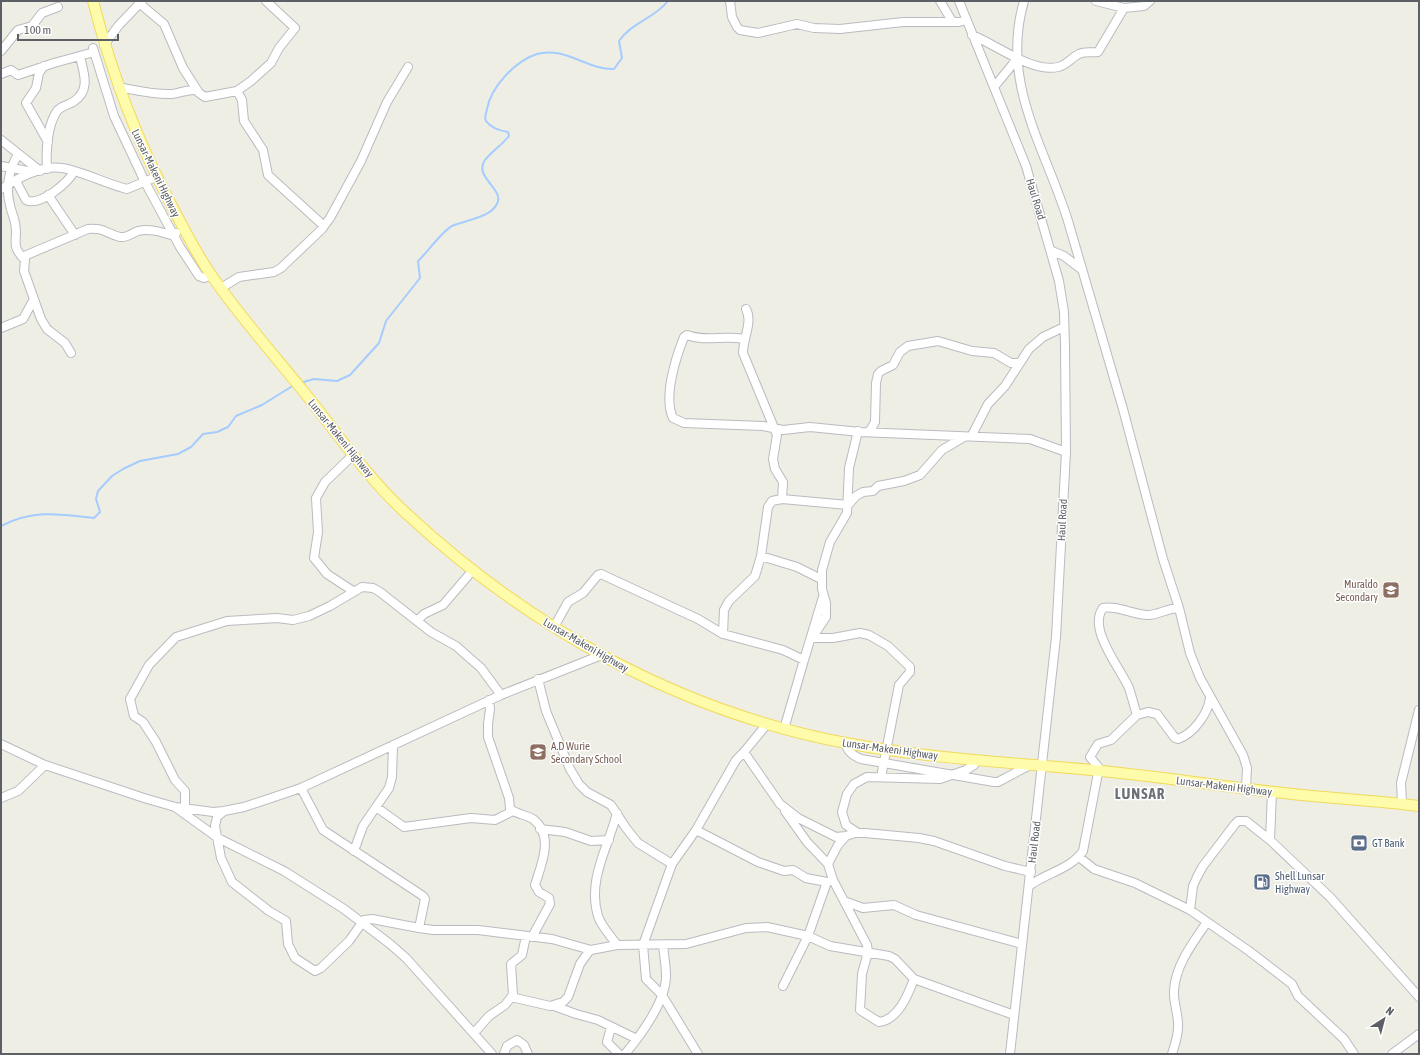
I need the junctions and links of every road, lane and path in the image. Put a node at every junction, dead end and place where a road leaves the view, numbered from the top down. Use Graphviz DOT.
graph roads {
  1 [pos="93,1"];
  2 [pos="266,1"];
  3 [pos="730,1"];
  4 [pos="940,1"];
  5 [pos="959,1"];
  6 [pos="1096,1"];
  7 [pos="1150,1"];
  8 [pos="141,2"];
  9 [pos="1026,2"];
  10 [pos="1114,3"];
  11 [pos="58,7"];
  12 [pos="1124,8"];
  13 [pos="966,20"];
  14 [pos="952,21"];
  15 [pos="972,36"];
  16 [pos="104,45"];
  17 [pos="1,50"];
  18 [pos="80,57"];
  19 [pos="1017,59"];
  20 [pos="44,66"];
  21 [pos="408,67"];
  22 [pos="1,74"];
  23 [pos="118,86"];
  24 [pos="994,87"];
  25 [pos="197,90"];
  26 [pos="237,92"];
  27 [pos="1,140"];
  28 [pos="48,142"];
  29 [pos="18,154"];
  30 [pos="1,166"];
  31 [pos="10,168"];
  32 [pos="40,171"];
  33 [pos="74,172"];
  34 [pos="156,177"];
  35 [pos="145,182"];
  36 [pos="8,185"];
  37 [pos="48,195"];
  38 [pos="324,226"];
  39 [pos="184,229"];
  40 [pos="174,234"];
  41 [pos="75,235"];
  42 [pos="1052,251"];
  43 [pos="22,257"];
  44 [pos="1082,269"];
  45 [pos="212,276"];
  46 [pos="221,288"];
  47 [pos="34,301"];
  48 [pos="746,309"];
  49 [pos="1064,327"];
  50 [pos="1,328"];
  51 [pos="744,339"];
  52 [pos="71,353"];
  53 [pos="1019,362"];
  54 [pos="773,428"];
  55 [pos="858,432"];
  56 [pos="869,432"];
  57 [pos="968,436"];
  58 [pos="1066,452"];
  59 [pos="353,455"];
  60 [pos="782,499"];
  61 [pos="848,505"];
  62 [pos="761,556"];
  63 [pos="473,570"];
  64 [pos="821,579"];
  65 [pos="353,591"];
  66 [pos="1179,608"];
  67 [pos="417,621"];
  68 [pos="554,627"];
  69 [pos="723,634"];
  70 [pos="812,638"];
  71 [pos="600,656"];
  72 [pos="804,660"];
  73 [pos="538,680"];
  74 [pos="501,694"];
  75 [pos="1210,698"];
  76 [pos="489,700"];
  77 [pos="1419,710"];
  78 [pos="1137,715"];
  79 [pos="1203,715"];
  80 [pos="1223,720"];
  81 [pos="767,724"];
  82 [pos="784,729"];
  83 [pos="845,743"];
  84 [pos="1,744"];
  85 [pos="392,745"];
  86 [pos="888,749"];
  87 [pos="744,752"];
  88 [pos="977,760"];
  89 [pos="884,762"];
  90 [pos="44,765"];
  91 [pos="1030,765"];
  92 [pos="1043,766"];
  93 [pos="1098,772"];
  94 [pos="952,776"];
  95 [pos="881,777"];
  96 [pos="301,788"];
  97 [pos="1246,788"];
  98 [pos="1272,792"];
  99 [pos="1,798"];
  100 [pos="780,804"];
  101 [pos="1402,804"];
  102 [pos="175,806"];
  103 [pos="1419,806"];
  104 [pos="185,807"];
  105 [pos="376,807"];
  106 [pos="224,811"];
  107 [pos="513,811"];
  108 [pos="617,814"];
  109 [pos="540,829"];
  110 [pos="696,830"];
  111 [pos="858,833"];
  112 [pos="846,836"];
  113 [pos="218,838"];
  114 [pos="609,840"];
  115 [pos="1270,840"];
  116 [pos="354,851"];
  117 [pos="1079,857"];
  118 [pos="672,864"];
  119 [pos="828,864"];
  120 [pos="1031,872"];
  121 [pos="830,881"];
  122 [pos="1029,886"];
  123 [pos="844,901"];
  124 [pos="1190,910"];
  125 [pos="362,922"];
  126 [pos="1207,922"];
  127 [pos="419,928"];
  128 [pos="808,936"];
  129 [pos="529,937"];
  130 [pos="1022,944"];
  131 [pos="617,945"];
  132 [pos="643,945"];
  133 [pos="663,945"];
  134 [pos="590,950"];
  135 [pos="868,952"];
  136 [pos="914,978"];
  137 [pos="783,986"];
  138 [pos="662,996"];
  139 [pos="512,997"];
  140 [pos="1419,997"];
  141 [pos="554,1006"];
  142 [pos="1014,1015"];
  143 [pos="611,1027"];
  144 [pos="474,1033"];
  145 [pos="1419,1034"];
  146 [pos="637,1039"];
  147 [pos="1397,1053"];
  148 [pos="492,1054"];
  149 [pos="504,1054"];
  150 [pos="528,1054"];
  151 [pos="619,1054"];
  152 [pos="626,1054"];
  153 [pos="698,1054"];
  154 [pos="1010,1054"];
  155 [pos="1172,1054"];
  156 [pos="1354,1054"];
  1 -- 16 [label="main road, Lunsar-Makeni Highway"];
  2 -- 26 [label="street"];
  3 -- 14 [label="street"];
  4 -- 14 [label="street"];
  5 -- 13 [label="street, Haul Road"];
  6 -- 10 [label="street"];
  7 -- 12 [label="street"];
  8 -- 16 [label="street"];
  8 -- 25 [label="street"];
  9 -- 19 [label="street"];
  10 -- 12 [label="street"];
  11 -- 17 [label="street"];
  12 -- 19 [label="street"];
  13 -- 14 [label="street"];
  13 -- 15 [label="street, Haul Road"];
  15 -- 19 [label="street"];
  15 -- 24 [label="street, Haul Road"];
  16 -- 23 [label="main road, Lunsar-Makeni Highway"];
  18 -- 20 [label="street"];
  18 -- 28 [label="street"];
  18 -- 35 [label="street"];
  19 -- 24 [label="street"];
  19 -- 44 [label="street"];
  20 -- 22 [label="street"];
  20 -- 28 [label="street"];
  21 -- 38 [label="street"];
  23 -- 25 [label="street"];
  23 -- 34 [label="main road, Lunsar-Makeni Highway"];
  24 -- 42 [label="street, Haul Road"];
  25 -- 26 [label="street"];
  26 -- 38 [label="street"];
  27 -- 29 [label="street"];
  28 -- 32 [label="street"];
  29 -- 31 [label="street"];
  29 -- 32 [label="street"];
  30 -- 31 [label="street"];
  31 -- 32 [label="street"];
  31 -- 36 [label="street"];
  32 -- 33 [label="street"];
  32 -- 36 [label="street"];
  33 -- 35 [label="street"];
  33 -- 37 [label="street"];
  34 -- 35 [label="street"];
  34 -- 39 [label="main road, Lunsar-Makeni Highway"];
  35 -- 40 [label="street"];
  36 -- 37 [label="street"];
  36 -- 43 [label="street"];
  37 -- 41 [label="street"];
  38 -- 46 [label="street"];
  39 -- 40 [label="street"];
  39 -- 45 [label="main road, Lunsar-Makeni Highway"];
  40 -- 41 [label="street"];
  40 -- 45 [label="street"];
  41 -- 43 [label="street"];
  42 -- 44 [label="street"];
  42 -- 49 [label="street, Haul Road"];
  43 -- 47 [label="street"];
  44 -- 66 [label="street"];
  45 -- 46 [label="main road, Lunsar-Makeni Highway"];
  46 -- 59 [label="main road, Lunsar-Makeni Highway"];
  47 -- 50 [label="street"];
  47 -- 52 [label="street"];
  48 -- 51 [label="street"];
  49 -- 53 [label="street"];
  49 -- 58 [label="street, Haul Road"];
  51 -- 54 [label="street"];
  51 -- 54 [label="street"];
  53 -- 56 [label="street"];
  53 -- 57 [label="street"];
  54 -- 55 [label="street"];
  54 -- 60 [label="street"];
  55 -- 56 [label="street"];
  55 -- 61 [label="street"];
  56 -- 57 [label="street"];
  57 -- 58 [label="street"];
  57 -- 61 [label="street"];
  58 -- 92 [label="street, Haul Road"];
  59 -- 63 [label="main road, Lunsar-Makeni Highway"];
  59 -- 65 [label="street"];
  60 -- 61 [label="street"];
  60 -- 62 [label="street"];
  61 -- 64 [label="street"];
  62 -- 64 [label="street"];
  62 -- 69 [label="street"];
  63 -- 67 [label="street"];
  63 -- 68 [label="main road, Lunsar-Makeni Highway"];
  64 -- 70 [label="street"];
  65 -- 67 [label="street"];
  65 -- 104 [label="street"];
  66 -- 75 [label="street"];
  66 -- 78 [label="street"];
  67 -- 74 [label="street"];
  68 -- 69 [label="street"];
  68 -- 71 [label="main road, Lunsar-Makeni Highway"];
  69 -- 72 [label="street"];
  70 -- 72 [label="street"];
  70 -- 86 [label="street"];
  71 -- 73 [label="street"];
  71 -- 81 [label="main road, Lunsar-Makeni Highway"];
  72 -- 82 [label="street"];
  73 -- 74 [label="street"];
  73 -- 108 [label="street"];
  74 -- 76 [label="street"];
  75 -- 79 [label="street"];
  75 -- 80 [label="street"];
  76 -- 85 [label="street"];
  76 -- 107 [label="street"];
  77 -- 101 [label="street"];
  78 -- 79 [label="street"];
  78 -- 93 [label="street"];
  79 -- 80 [label="street"];
  80 -- 97 [label="street"];
  81 -- 82 [label="main road, Lunsar-Makeni Highway"];
  81 -- 87 [label="street"];
  82 -- 83 [label="main road, Lunsar-Makeni Highway"];
  83 -- 86 [label="main road, Lunsar-Makeni Highway"];
  83 -- 89 [label="street"];
  84 -- 90 [label="street"];
  85 -- 96 [label="street"];
  85 -- 105 [label="street"];
  86 -- 88 [label="main road, Lunsar-Makeni Highway"];
  86 -- 89 [label="street"];
  87 -- 100 [label="street"];
  87 -- 110 [label="street"];
  88 -- 91 [label="main road, Lunsar-Makeni Highway"];
  88 -- 94 [label="street"];
  89 -- 94 [label="street"];
  89 -- 95 [label="street"];
  90 -- 99 [label="street"];
  90 -- 102 [label="street"];
  91 -- 92 [label="main road, Lunsar-Makeni Highway"];
  91 -- 94 [label="street"];
  92 -- 93 [label="main road, Lunsar-Makeni Highway"];
  92 -- 120 [label="street, Haul Road"];
  93 -- 97 [label="main road, Lunsar-Makeni Highway"];
  93 -- 117 [label="street"];
  94 -- 95 [label="street"];
  95 -- 111 [label="street"];
  96 -- 106 [label="street"];
  96 -- 116 [label="street"];
  97 -- 98 [label="main road, Lunsar-Makeni Highway"];
  98 -- 101 [label="main road, Lunsar-Makeni Highway"];
  98 -- 115 [label="street"];
  100 -- 112 [label="street"];
  100 -- 119 [label="street"];
  101 -- 103 [label="main road, Lunsar-Makeni Highway"];
  102 -- 104 [label="street"];
  102 -- 113 [label="street"];
  104 -- 106 [label="street"];
  105 -- 107 [label="street"];
  105 -- 116 [label="street"];
  106 -- 113 [label="street"];
  107 -- 109 [label="street"];
  108 -- 114 [label="street"];
  108 -- 118 [label="street"];
  109 -- 114 [label="street"];
  109 -- 129 [label="street"];
  110 -- 118 [label="street"];
  110 -- 121 [label="street"];
  111 -- 112 [label="street"];
  111 -- 120 [label="street"];
  112 -- 119 [label="street"];
  113 -- 125 [label="street"];
  113 -- 125 [label="street"];
  114 -- 131 [label="street"];
  115 -- 124 [label="street"];
  115 -- 140 [label="street"];
  116 -- 127 [label="street"];
  117 -- 122 [label="street"];
  117 -- 124 [label="street"];
  118 -- 132 [label="street"];
  119 -- 121 [label="street"];
  120 -- 122 [label="street, Haul Road"];
  121 -- 123 [label="street"];
  121 -- 128 [label="street"];
  122 -- 130 [label="street, Haul Road"];
  123 -- 130 [label="street"];
  123 -- 135 [label="street"];
  124 -- 126 [label="street"];
  125 -- 127 [label="street"];
  125 -- 144 [label="street"];
  126 -- 155 [label="street"];
  126 -- 156 [label="street"];
  127 -- 129 [label="street"];
  128 -- 133 [label="street"];
  128 -- 135 [label="street"];
  128 -- 137 [label="street"];
  129 -- 134 [label="street"];
  129 -- 139 [label="street"];
  130 -- 142 [label="street, Haul Road"];
  131 -- 132 [label="street"];
  131 -- 134 [label="street"];
  132 -- 133 [label="street"];
  132 -- 138 [label="street"];
  133 -- 138 [label="street"];
  134 -- 141 [label="street"];
  135 -- 136 [label="street"];
  135 -- 136 [label="street"];
  136 -- 142 [label="street"];
  138 -- 146 [label="street"];
  138 -- 153 [label="street"];
  139 -- 141 [label="street"];
  139 -- 144 [label="street"];
  141 -- 143 [label="street"];
  142 -- 154 [label="street, Haul Road"];
  143 -- 146 [label="street"];
  143 -- 151 [label="street"];
  144 -- 148 [label="street"];
  145 -- 147 [label="street"];
  146 -- 152 [label="street"];
  149 -- 150 [label="street"];
}
